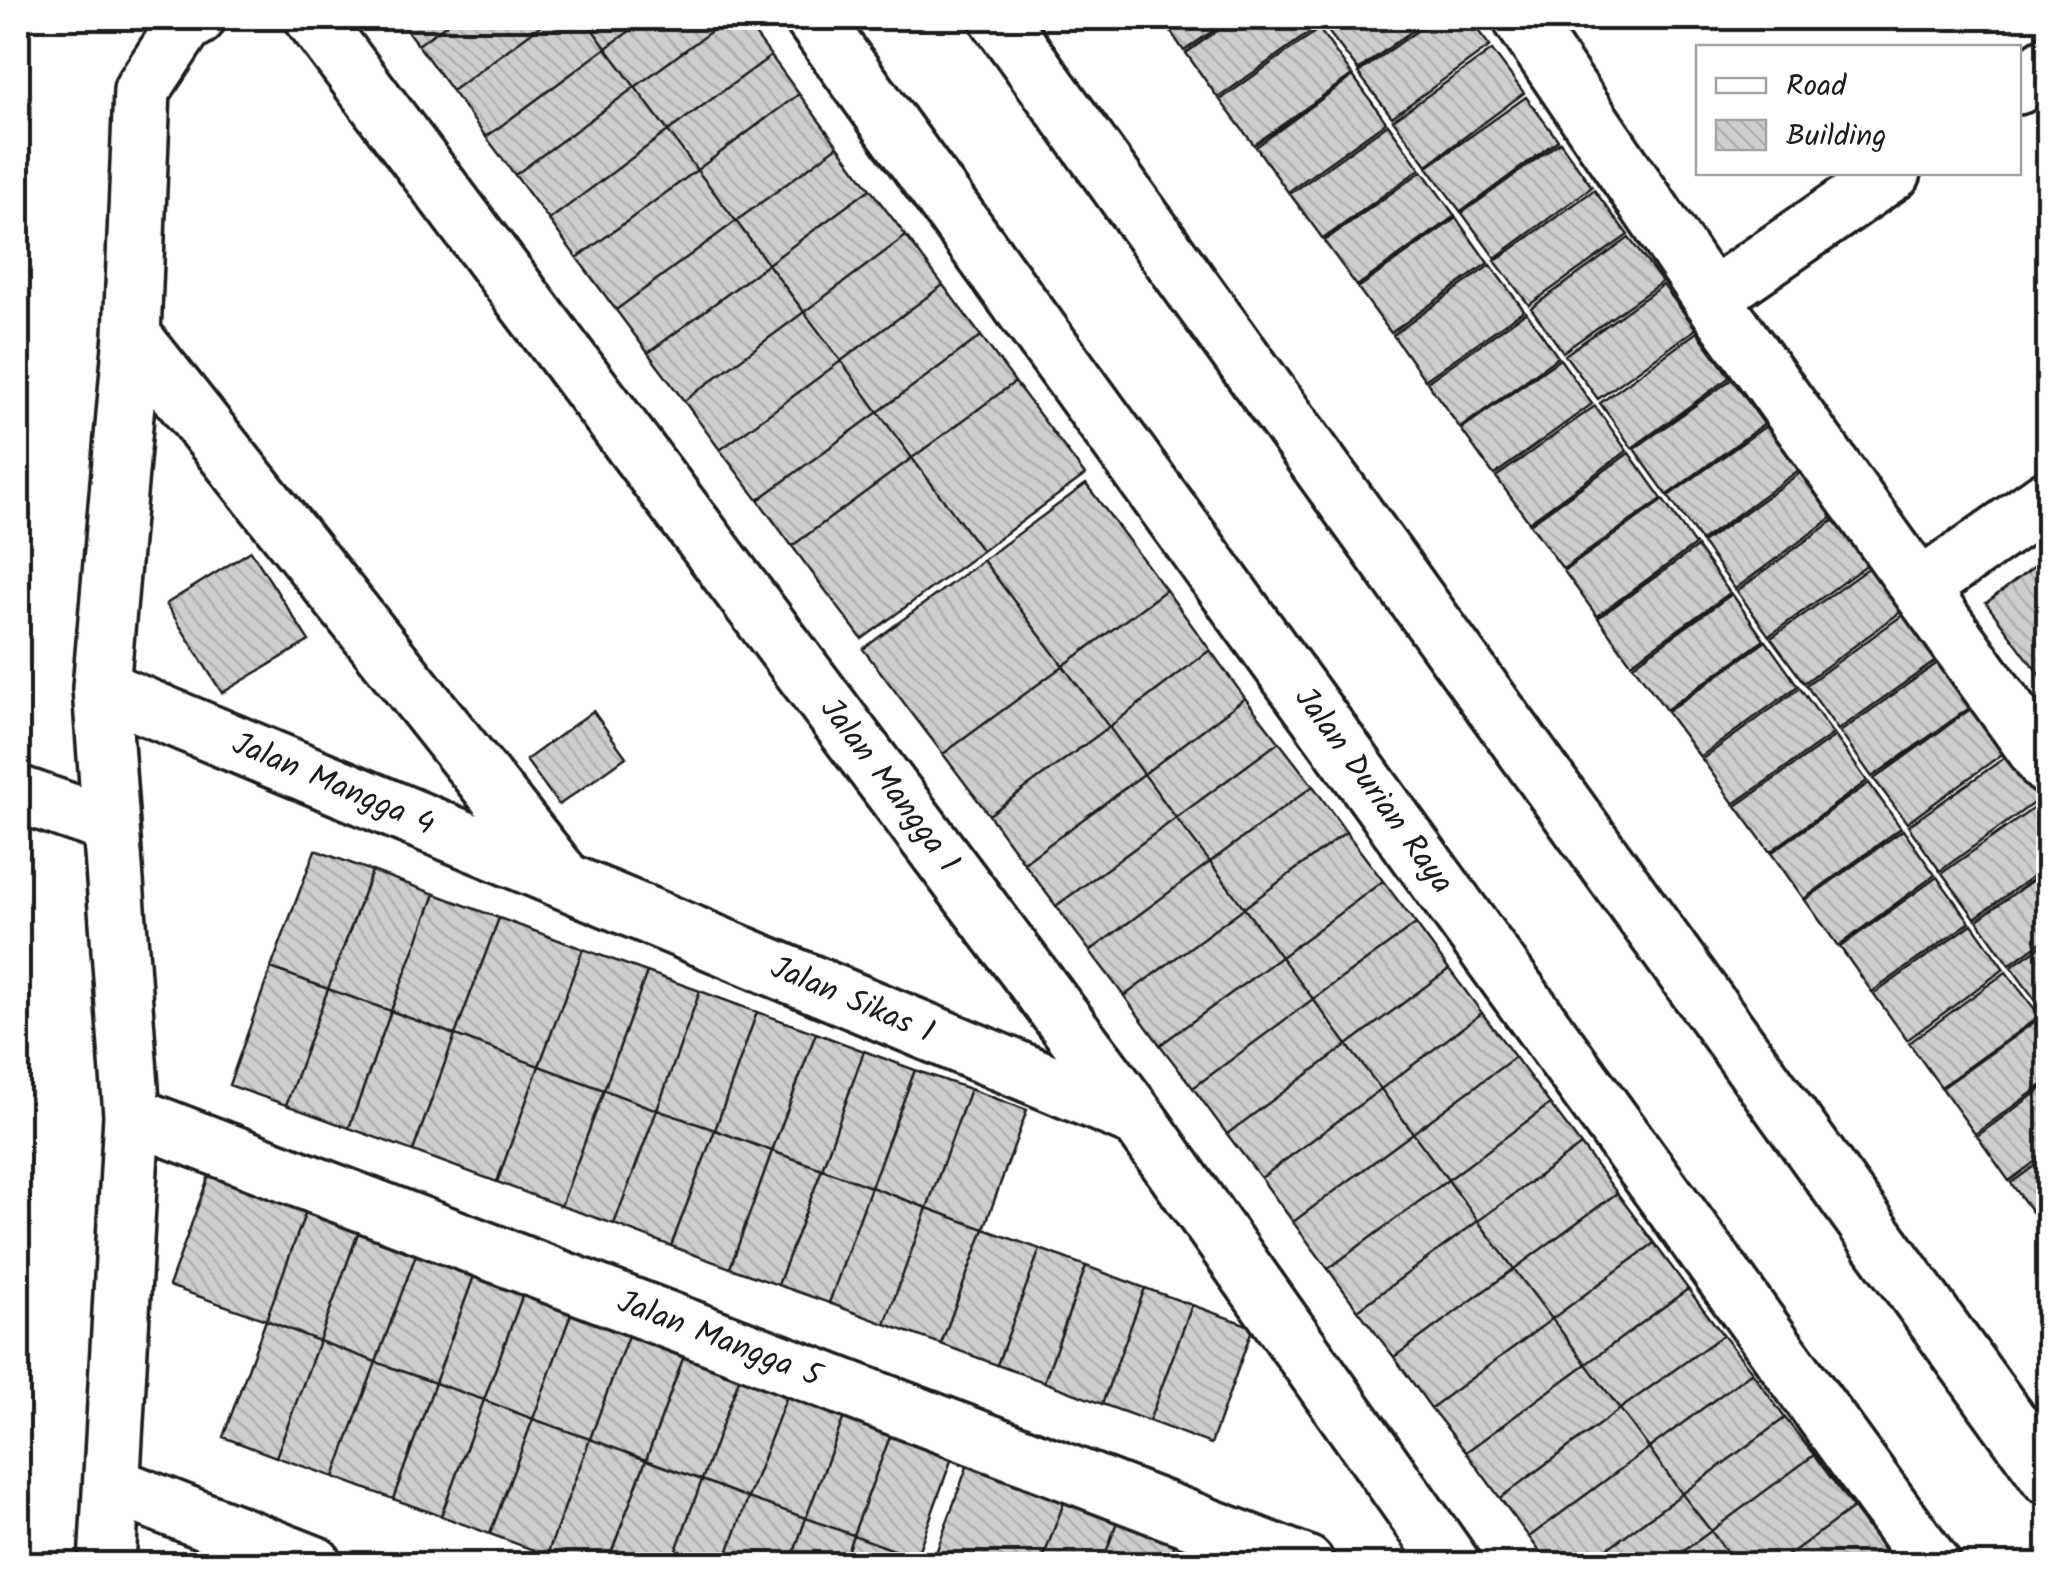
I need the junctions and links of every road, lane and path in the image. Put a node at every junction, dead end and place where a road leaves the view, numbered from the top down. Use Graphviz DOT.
graph roads {
  1 [pos="197,18"];
  2 [pos="313,18"];
  3 [pos="814,18"];
  4 [pos="998,18"];
  5 [pos="1521,18"];
  6 [pos="2048,65"];
  7 [pos="2021,84"];
  8 [pos="1890,175"];
  9 [pos="1712,298"];
  10 [pos="132,335"];
  11 [pos="2048,498"];
  12 [pos="1922,587"];
  13 [pos="101,688"];
  14 [pos="2048,767"];
  15 [pos="18,794"];
  16 [pos="111,826"];
  17 [pos="566,882"];
  18 [pos="132,1115"];
  19 [pos="1139,1120"];
  20 [pos="2048,1476"];
  21 [pos="112,1485"];
  22 [pos="107,1564"];
  23 [pos="314,1564"];
  24 [pos="1306,1564"];
  25 [pos="1452,1564"];
  26 [pos="1932,1564"];
  1 -- 10 [label="street"];
  2 -- 19 [label="street, Jalan Mangga 1"];
  3 -- 26 [label="street, Jalan Durian Raya"];
  4 -- 20 [label="street"];
  5 -- 9 [label="street"];
  6 -- 7 [label="street"];
  8 -- 9 [label="street"];
  9 -- 12 [label="street"];
  10 -- 13 [label="street"];
  10 -- 17 [label="street"];
  11 -- 12 [label="street"];
  12 -- 14 [label="street"];
  13 -- 16 [label="street"];
  13 -- 17 [label="street, Jalan Mangga 4"];
  15 -- 16 [label="street"];
  16 -- 18 [label="street"];
  17 -- 19 [label="street, Jalan Sikas 1"];
  18 -- 21 [label="street"];
  18 -- 24 [label="street, Jalan Mangga 5"];
  19 -- 25 [label="street, Jalan Mangga 1"];
  21 -- 22 [label="street"];
  21 -- 23 [label="street"];
}
